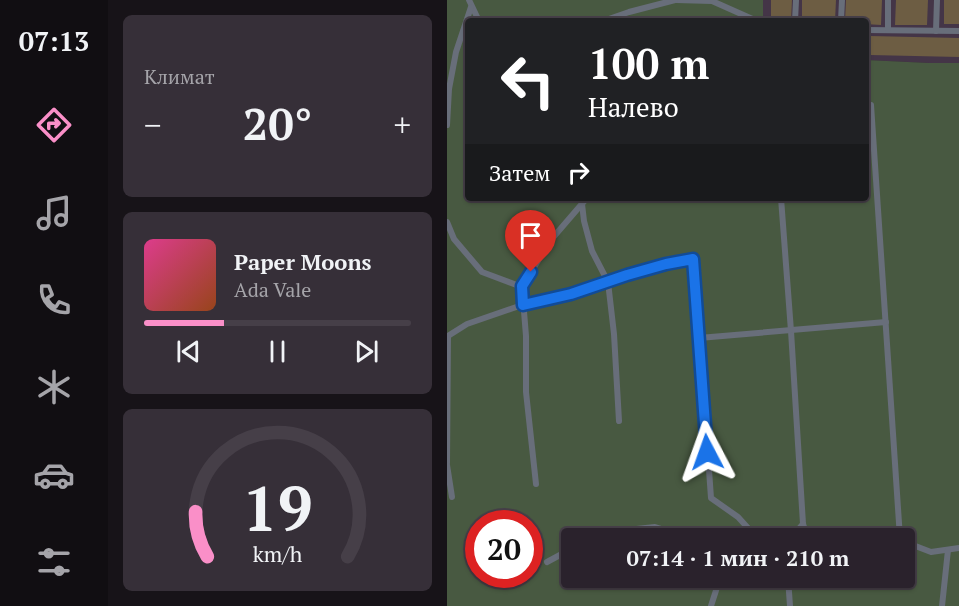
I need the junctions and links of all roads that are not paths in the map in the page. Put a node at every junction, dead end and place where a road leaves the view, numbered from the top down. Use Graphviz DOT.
graph roads {
  1 [pos="469,0"];
  2 [pos="675,0"];
  3 [pos="796,0"];
  4 [pos="842,0"];
  5 [pos="888,0"];
  6 [pos="937,0"];
  7 [pos="471,7"];
  8 [pos="467,18"];
  9 [pos="477,18"];
  10 [pos="612,18"];
  11 [pos="750,18"];
  12 [pos="795,18"];
  13 [pos="841,18"];
  14 [pos="465,25"];
  15 [pos="869,30"];
  16 [pos="888,30"];
  17 [pos="936,31"];
  18 [pos="959,31"];
  19 [pos="871,105"];
  20 [pos="447,124"];
  21 [pos="585,201"];
  22 [pos="781,201"];
  23 [pos="582,204"];
  24 [pos="447,222"];
  25 [pos="607,282"];
  26 [pos="522,286"];
  27 [pos="523,305"];
  28 [pos="887,322"];
  29 [pos="791,331"];
  30 [pos="699,338"];
  31 [pos="619,421"];
  32 [pos="447,464"];
  33 [pos="536,484"];
  34 [pos="452,498"];
  35 [pos="803,524"];
  36 [pos="748,528"];
  37 [pos="800,528"];
  38 [pos="804,528"];
  39 [pos="899,528"];
  40 [pos="915,546"];
  41 [pos="959,548"];
  42 [pos="948,550"];
  43 [pos="561,554"];
  44 [pos="547,562"];
  45 [pos="717,588"];
  46 [pos="789,588"];
  47 [pos="711,606"];
  48 [pos="790,606"];
  49 [pos="942,606"];
  1 -- 7 [label="lane"];
  2 -- 10 [label="lane"];
  2 -- 11 [label="lane"];
  3 -- 12 [label="lane"];
  4 -- 13 [label="lane"];
  5 -- 16 [label="lane"];
  6 -- 17 [label="lane"];
  7 -- 8 [label="lane"];
  7 -- 9 [label="lane"];
  14 -- 20 [label="lane"];
  15 -- 16 [label="lane"];
  16 -- 17 [label="lane"];
  17 -- 18 [label="lane"];
  19 -- 28 [label="lane"];
  21 -- 23 [label="lane"];
  22 -- 29 [label="lane"];
  23 -- 25 [label="lane"];
  23 -- 26 [label="lane"];
  24 -- 26 [label="lane"];
  25 -- 27 [label="lane"];
  25 -- 30 [label="lane"];
  25 -- 31 [label="lane"];
  26 -- 27 [label="lane"];
  27 -- 32 [label="lane"];
  27 -- 33 [label="lane"];
  28 -- 29 [label="lane"];
  28 -- 39 [label="lane"];
  29 -- 30 [label="lane"];
  29 -- 35 [label="lane"];
  30 -- 36 [label="lane"];
  32 -- 34 [label="lane"];
  35 -- 37 [label="lane"];
  35 -- 38 [label="lane"];
  40 -- 42 [label="lane"];
  41 -- 42 [label="lane"];
  42 -- 49 [label="lane"];
  43 -- 44 [label="lane"];
  45 -- 47 [label="lane"];
  46 -- 48 [label="lane"];
}
